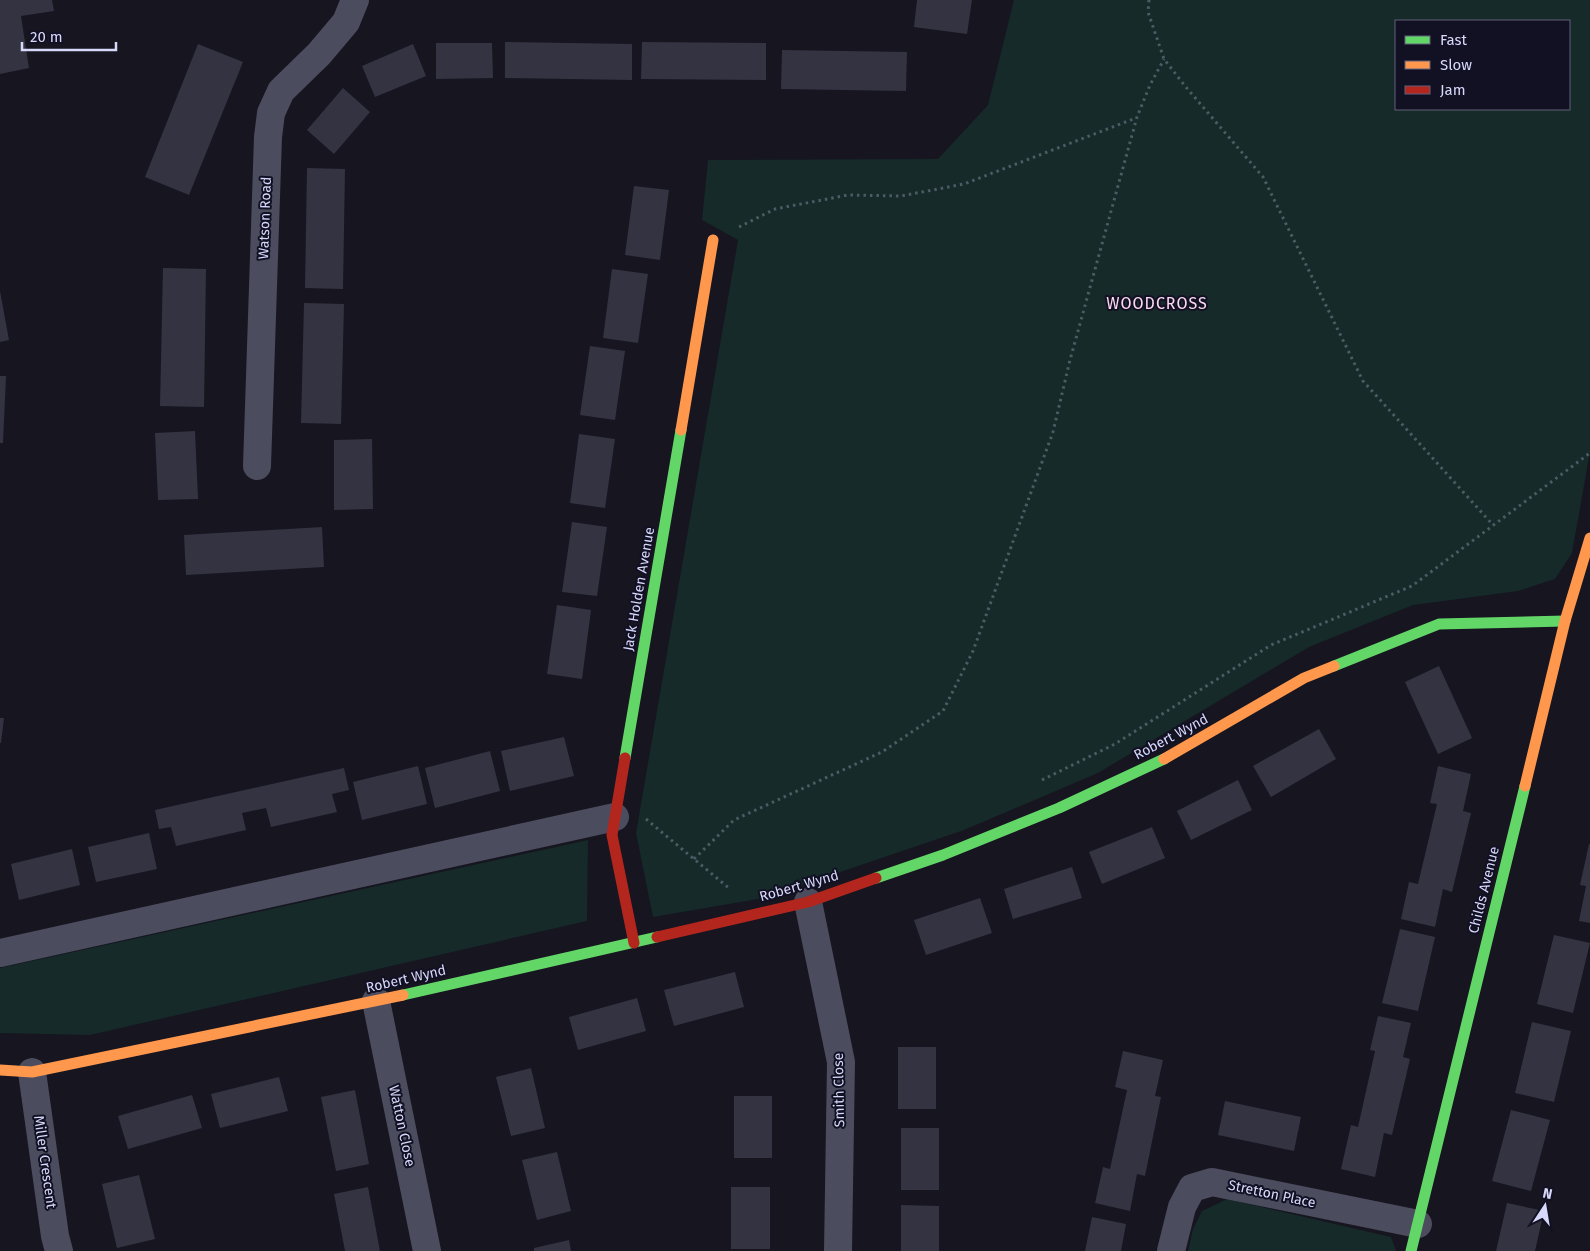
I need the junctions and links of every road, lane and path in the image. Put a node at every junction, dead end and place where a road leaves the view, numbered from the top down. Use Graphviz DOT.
graph roads {
  1 [pos="355,0"];
  2 [pos="1149,0"];
  3 [pos="1164,59"];
  4 [pos="1137,117"];
  5 [pos="713,240"];
  6 [pos="1590,452"];
  7 [pos="256,466"];
  8 [pos="1493,525"];
  9 [pos="1590,538"];
  10 [pos="1566,621"];
  11 [pos="1038,782"];
  12 [pos="617,807"];
  13 [pos="694,859"];
  14 [pos="735,893"];
  15 [pos="808,902"];
  16 [pos="634,943"];
  17 [pos="0,953"];
  18 [pos="376,1001"];
  19 [pos="0,1070"];
  20 [pos="32,1072"];
  21 [pos="1418,1224"];
  22 [pos="59,1251"];
  23 [pos="427,1251"];
  24 [pos="838,1251"];
  25 [pos="1171,1251"];
  26 [pos="1411,1251"];
  1 -- 7 [label="street, Watson Road"];
  2 -- 3 [label="path"];
  3 -- 4 [label="path"];
  3 -- 8 [label="path"];
  4 -- 5 [label="path"];
  4 -- 13 [label="path"];
  5 -- 12 [label="street, Jack Holden Avenue"];
  6 -- 8 [label="path"];
  8 -- 11 [label="path"];
  9 -- 10 [label="street, Childs Avenue"];
  10 -- 15 [label="street, Robert Wynd"];
  10 -- 21 [label="street, Childs Avenue"];
  12 -- 13 [label="path"];
  12 -- 16 [label="street, Jack Holden Avenue"];
  12 -- 17 [label="street"];
  13 -- 14 [label="path"];
  15 -- 16 [label="street, Robert Wynd"];
  15 -- 24 [label="street, Smith Close"];
  16 -- 18 [label="street, Robert Wynd"];
  18 -- 20 [label="street, Robert Wynd"];
  18 -- 23 [label="street, Watton Close"];
  19 -- 20 [label="street, Robert Wynd"];
  20 -- 22 [label="street, Miller Crescent"];
  21 -- 25 [label="street, Stretton Place"];
  21 -- 26 [label="street, Childs Avenue"];
}
